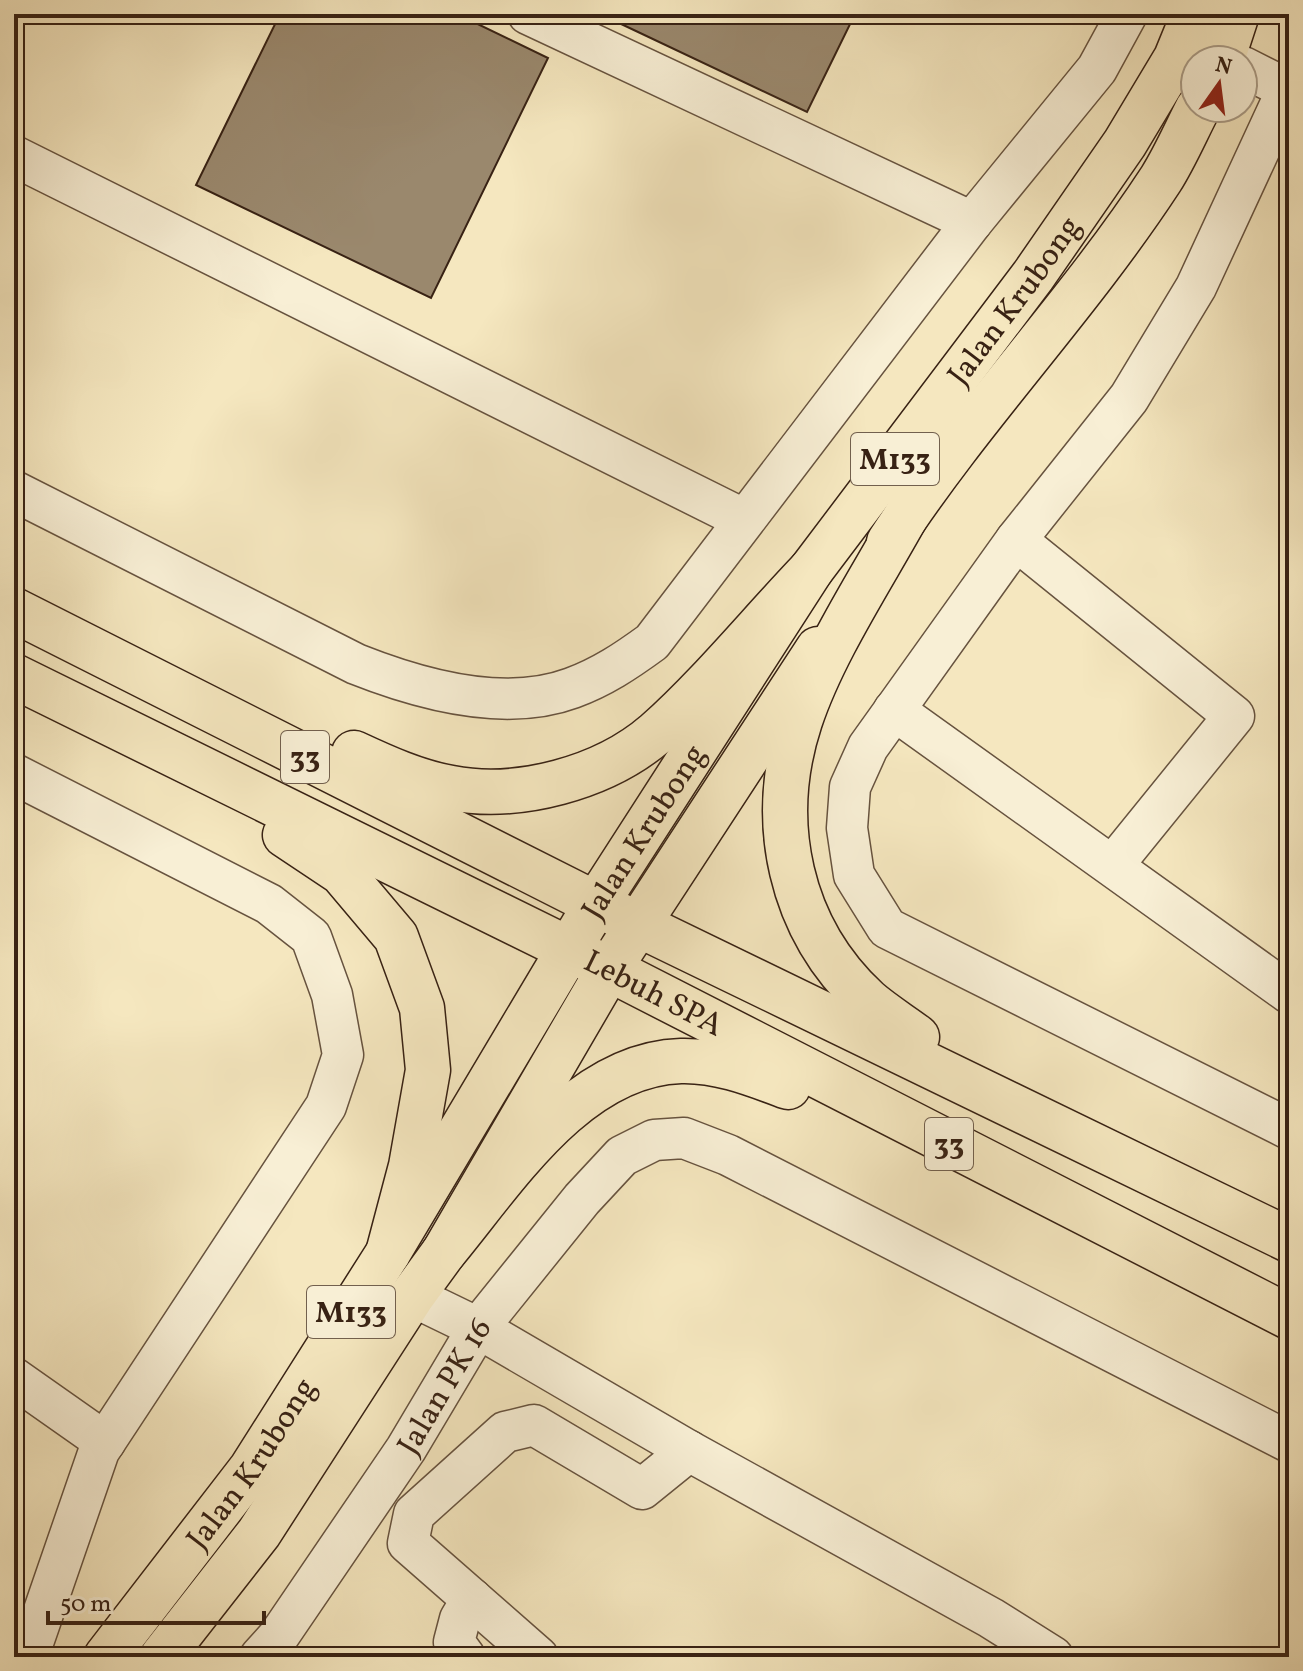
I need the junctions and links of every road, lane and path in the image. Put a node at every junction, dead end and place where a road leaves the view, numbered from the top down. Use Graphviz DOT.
graph roads {
  1 [pos="528,14"];
  2 [pos="1127,14"];
  3 [pos="1194,14"];
  4 [pos="1237,14"];
  5 [pos="1232,44"];
  6 [pos="1259,74"];
  7 [pos="1289,88"];
  8 [pos="1190,124"];
  9 [pos="14,156"];
  10 [pos="972,222"];
  11 [pos="14,491"];
  12 [pos="910,509"];
  13 [pos="743,519"];
  14 [pos="1016,540"];
  15 [pos="811,570"];
  16 [pos="14,596"];
  17 [pos="14,610"];
  18 [pos="14,676"];
  19 [pos="14,693"];
  20 [pos="894,710"];
  21 [pos="14,774"];
  22 [pos="1114,864"];
  23 [pos="596,904"];
  24 [pos="637,924"];
  25 [pos="569,949"];
  26 [pos="609,969"];
  27 [pos="1289,993"];
  28 [pos="1289,1129"];
  29 [pos="1286,1238"];
  30 [pos="444,1252"];
  31 [pos="388,1253"];
  32 [pos="412,1296"];
  33 [pos="1270,1308"];
  34 [pos="478,1328"];
  35 [pos="14,1378"];
  36 [pos="105,1442"];
  37 [pos="1289,1442"];
  38 [pos="689,1451"];
  39 [pos="472,1599"];
  40 [pos="28,1657"];
  41 [pos="106,1657"];
  42 [pos="162,1657"];
  43 [pos="260,1657"];
  44 [pos="465,1657"];
  45 [pos="538,1657"];
  46 [pos="1053,1657"];
  1 -- 10 [label="street"];
  2 -- 10 [label="street"];
  3 -- 15 [label="main road, Jalan Krubong / M133"];
  4 -- 5 [label="main road"];
  6 -- 7 [label="street"];
  7 -- 14 [label="street"];
  8 -- 12 [label="main road, Jalan Krubong / M133"];
  9 -- 13 [label="street"];
  10 -- 13 [label="street"];
  11 -- 13 [label="street"];
  12 -- 24 [label="main road, Jalan Krubong / M133"];
  12 -- 29 [label="main road"];
  14 -- 20 [label="street"];
  14 -- 22 [label="street"];
  15 -- 16 [label="main road"];
  15 -- 23 [label="main road, Jalan Krubong / M133"];
  17 -- 23 [label="main road, Lebuh SPA / 33"];
  18 -- 25 [label="main road, Lebuh SPA / 33"];
  19 -- 31 [label="main road"];
  20 -- 22 [label="street"];
  20 -- 28 [label="street"];
  21 -- 36 [label="street"];
  22 -- 27 [label="street"];
  23 -- 24 [label="main road, Lebuh SPA / 33"];
  23 -- 25 [label="main road, Jalan Krubong / M133"];
  24 -- 26 [label="main road, Jalan Krubong / M133"];
  24 -- 29 [label="main road, Lebuh SPA / 33"];
  25 -- 26 [label="main road, Lebuh SPA / 33"];
  25 -- 31 [label="main road, Jalan Krubong / M133"];
  26 -- 30 [label="main road, Jalan Krubong / M133"];
  26 -- 33 [label="main road, Lebuh SPA / 33"];
  30 -- 32 [label="main road, Jalan Krubong / M133"];
  30 -- 33 [label="main road"];
  31 -- 41 [label="main road, Jalan Krubong / M133"];
  32 -- 34 [label="street"];
  32 -- 42 [label="main road, Jalan Krubong / M133"];
  34 -- 37 [label="street, Jalan PK 16"];
  34 -- 38 [label="street"];
  34 -- 43 [label="street, Jalan PK 16"];
  35 -- 36 [label="street"];
  36 -- 40 [label="street"];
  38 -- 39 [label="street"];
  38 -- 46 [label="street"];
  39 -- 44 [label="street"];
  39 -- 45 [label="street"];
}
